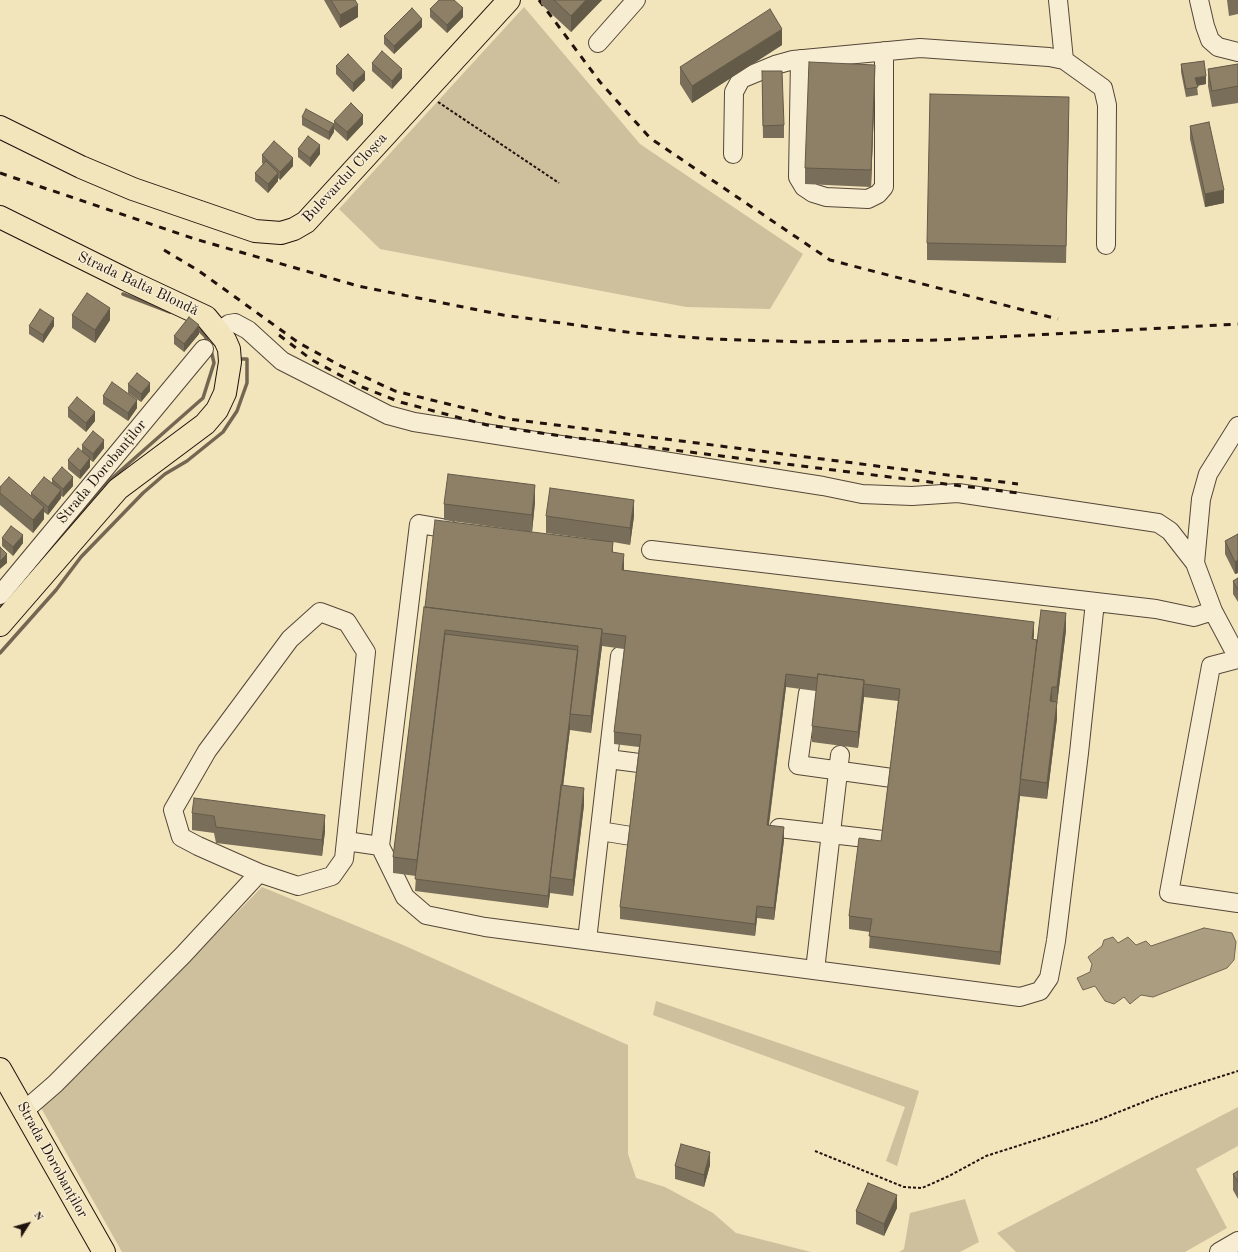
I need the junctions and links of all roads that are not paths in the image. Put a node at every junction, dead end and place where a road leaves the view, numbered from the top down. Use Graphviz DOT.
graph roads {
  1 [pos="509,0"];
  2 [pos="636,0"];
  3 [pos="1058,0"];
  4 [pos="1199,0"];
  5 [pos="598,43"];
  6 [pos="884,51"];
  7 [pos="1238,52"];
  8 [pos="800,59"];
  9 [pos="1064,60"];
  10 [pos="0,127"];
  11 [pos="733,154"];
  12 [pos="0,217"];
  13 [pos="1106,245"];
  14 [pos="219,331"];
  15 [pos="204,349"];
  16 [pos="1238,426"];
  17 [pos="448,529"];
  18 [pos="651,550"];
  19 [pos="1195,563"];
  20 [pos="0,595"];
  21 [pos="1095,602"];
  22 [pos="1213,611"];
  23 [pos="408,613"];
  24 [pos="426,615"];
  25 [pos="0,625"];
  26 [pos="620,656"];
  27 [pos="1238,658"];
  28 [pos="402,662"];
  29 [pos="421,663"];
  30 [pos="398,697"];
  31 [pos="417,700"];
  32 [pos="802,700"];
  33 [pos="608,759"];
  34 [pos="639,763"];
  35 [pos="839,763"];
  36 [pos="892,778"];
  37 [pos="779,828"];
  38 [pos="600,831"];
  39 [pos="831,834"];
  40 [pos="631,836"];
  41 [pos="883,840"];
  42 [pos="346,841"];
  43 [pos="380,846"];
  44 [pos="259,873"];
  45 [pos="1238,903"];
  46 [pos="587,940"];
  47 [pos="815,970"];
  48 [pos="0,1069"];
  49 [pos="25,1110"];
  50 [pos="1238,1241"];
  51 [pos="104,1252"];
  52 [pos="1219,1252"];
  1 -- 10 [label="main road, Bulevardul Cloșca"];
  2 -- 5 [label="street"];
  3 -- 9 [label="street"];
  4 -- 7 [label="street"];
  6 -- 8 [label="street"];
  6 -- 8 [label="street"];
  6 -- 9 [label="street"];
  8 -- 11 [label="street"];
  9 -- 13 [label="street"];
  12 -- 14 [label="main road, Strada Balta Blondă"];
  14 -- 19 [label="street"];
  14 -- 25 [label="main road, Strada Balta Blondă"];
  15 -- 20 [label="street, Strada Dorobanților"];
  16 -- 19 [label="street"];
  17 -- 23 [label="street"];
  18 -- 21 [label="street"];
  19 -- 22 [label="street"];
  21 -- 22 [label="street"];
  21 -- 47 [label="street"];
  22 -- 27 [label="street"];
  23 -- 24 [label="street"];
  23 -- 28 [label="street"];
  26 -- 33 [label="street"];
  27 -- 45 [label="street"];
  28 -- 29 [label="street"];
  28 -- 30 [label="street"];
  30 -- 31 [label="street"];
  30 -- 43 [label="street"];
  32 -- 35 [label="street"];
  33 -- 34 [label="street"];
  33 -- 38 [label="street"];
  35 -- 36 [label="street"];
  35 -- 39 [label="street"];
  37 -- 39 [label="street"];
  38 -- 40 [label="street"];
  38 -- 46 [label="street"];
  39 -- 41 [label="street"];
  39 -- 47 [label="street"];
  42 -- 43 [label="street"];
  42 -- 44 [label="street"];
  42 -- 44 [label="street"];
  43 -- 46 [label="street"];
  44 -- 49 [label="street"];
  46 -- 47 [label="street"];
  48 -- 49 [label="main road, Strada Dorobanților"];
  49 -- 51 [label="main road, Strada Dorobanților"];
  50 -- 52 [label="street"];
}
